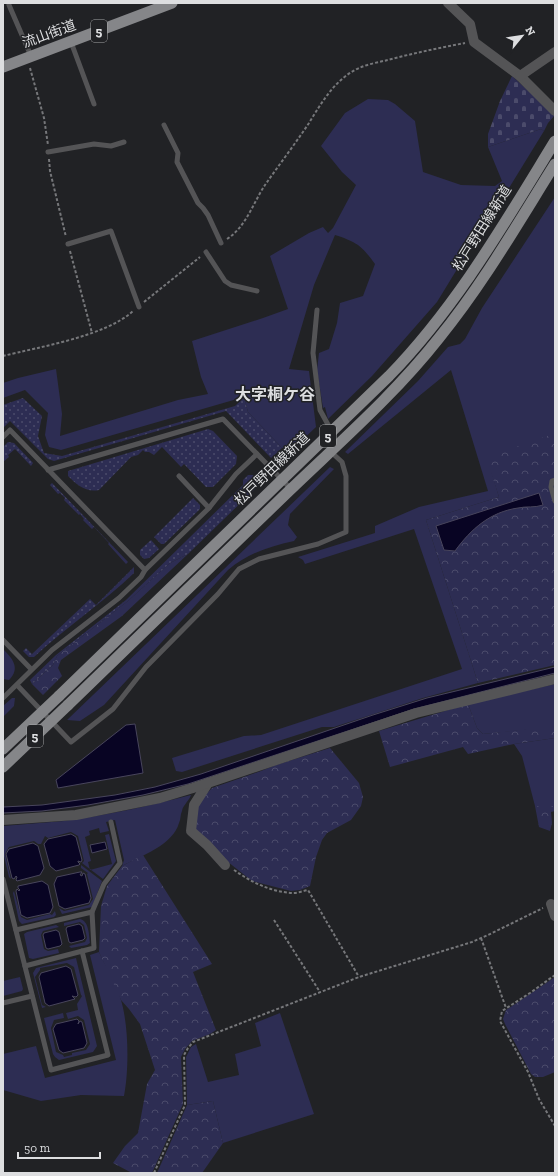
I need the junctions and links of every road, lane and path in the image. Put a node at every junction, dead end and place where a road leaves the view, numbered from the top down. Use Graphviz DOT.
graph roads {
  1 [pos="448,3"];
  2 [pos="166,4"];
  3 [pos="9,5"];
  4 [pos="71,42"];
  5 [pos="474,42"];
  6 [pos="555,52"];
  7 [pos="28,57"];
  8 [pos="3,66"];
  9 [pos="520,76"];
  10 [pos="94,104"];
  11 [pos="555,111"];
  12 [pos="164,125"];
  13 [pos="124,142"];
  14 [pos="555,142"];
  15 [pos="48,152"];
  16 [pos="555,164"];
  17 [pos="221,243"];
  18 [pos="68,244"];
  19 [pos="206,252"];
  20 [pos="257,290"];
  21 [pos="139,307"];
  22 [pos="317,310"];
  23 [pos="92,333"];
  24 [pos="3,356"];
  25 [pos="332,432"];
  26 [pos="3,437"];
  27 [pos="330,451"];
  28 [pos="257,454"];
  29 [pos="48,470"];
  30 [pos="179,476"];
  31 [pos="282,480"];
  32 [pos="555,480"];
  33 [pos="291,489"];
  34 [pos="555,501"];
  35 [pos="209,508"];
  36 [pos="146,570"];
  37 [pos="3,640"];
  38 [pos="32,669"];
  39 [pos="555,679"];
  40 [pos="17,685"];
  41 [pos="3,698"];
  42 [pos="3,749"];
  43 [pos="3,767"];
  44 [pos="208,783"];
  45 [pos="3,820"];
  46 [pos="110,822"];
  47 [pos="225,865"];
  48 [pos="3,879"];
  49 [pos="551,904"];
  50 [pos="92,912"];
  51 [pos="555,916"];
  52 [pos="274,920"];
  53 [pos="16,930"];
  54 [pos="481,938"];
  55 [pos="82,951"];
  56 [pos="25,966"];
  57 [pos="555,975"];
  58 [pos="359,977"];
  59 [pos="320,992"];
  60 [pos="32,996"];
  61 [pos="3,1002"];
  62 [pos="506,1008"];
  63 [pos="555,1126"];
  64 [pos="154,1173"];
  1 -- 5 [label="street"];
  2 -- 4 [label="main road, 流山街道 / 5"];
  3 -- 7 [label="lane"];
  4 -- 7 [label="main road, 流山街道 / 5"];
  4 -- 10 [label="lane"];
  5 -- 9 [label="street"];
  5 -- 17 [label="path"];
  6 -- 9 [label="street"];
  7 -- 8 [label="main road, 流山街道 / 5"];
  7 -- 15 [label="path"];
  9 -- 11 [label="street"];
  12 -- 17 [label="lane"];
  13 -- 15 [label="lane"];
  14 -- 25 [label="main road, 松戸野田線新道 / 5"];
  15 -- 18 [label="path"];
  16 -- 27 [label="main road, 松戸野田線新道 / 5"];
  18 -- 21 [label="lane"];
  18 -- 23 [label="path"];
  19 -- 20 [label="lane"];
  19 -- 21 [label="path"];
  21 -- 23 [label="path"];
  22 -- 25 [label="lane"];
  23 -- 24 [label="path"];
  25 -- 31 [label="main road, 松戸野田線新道 / 5"];
  26 -- 29 [label="lane"];
  27 -- 33 [label="main road, 松戸野田線新道 / 5"];
  27 -- 40 [label="lane"];
  28 -- 29 [label="lane"];
  28 -- 31 [label="lane"];
  28 -- 35 [label="lane"];
  29 -- 36 [label="lane"];
  30 -- 35 [label="lane"];
  31 -- 33 [label="lane"];
  31 -- 42 [label="main road, 松戸野田線新道 / 5, bridge"];
  32 -- 34 [label="lane"];
  33 -- 43 [label="main road, 松戸野田線新道 / 5, bridge"];
  35 -- 36 [label="lane"];
  36 -- 38 [label="lane"];
  37 -- 38 [label="lane"];
  38 -- 40 [label="lane"];
  39 -- 44 [label="street"];
  40 -- 41 [label="lane"];
  44 -- 45 [label="street"];
  44 -- 47 [label="street"];
  46 -- 50 [label="lane"];
  47 -- 58 [label="path"];
  48 -- 53 [label="lane"];
  49 -- 51 [label="street"];
  49 -- 54 [label="path"];
  50 -- 53 [label="lane"];
  50 -- 55 [label="lane"];
  52 -- 59 [label="path"];
  53 -- 56 [label="lane"];
  54 -- 58 [label="path"];
  54 -- 62 [label="path"];
  55 -- 56 [label="lane"];
  55 -- 60 [label="lane"];
  56 -- 60 [label="lane"];
  57 -- 62 [label="path"];
  58 -- 59 [label="path"];
  59 -- 64 [label="path"];
  60 -- 61 [label="lane"];
  62 -- 63 [label="path"];
}
